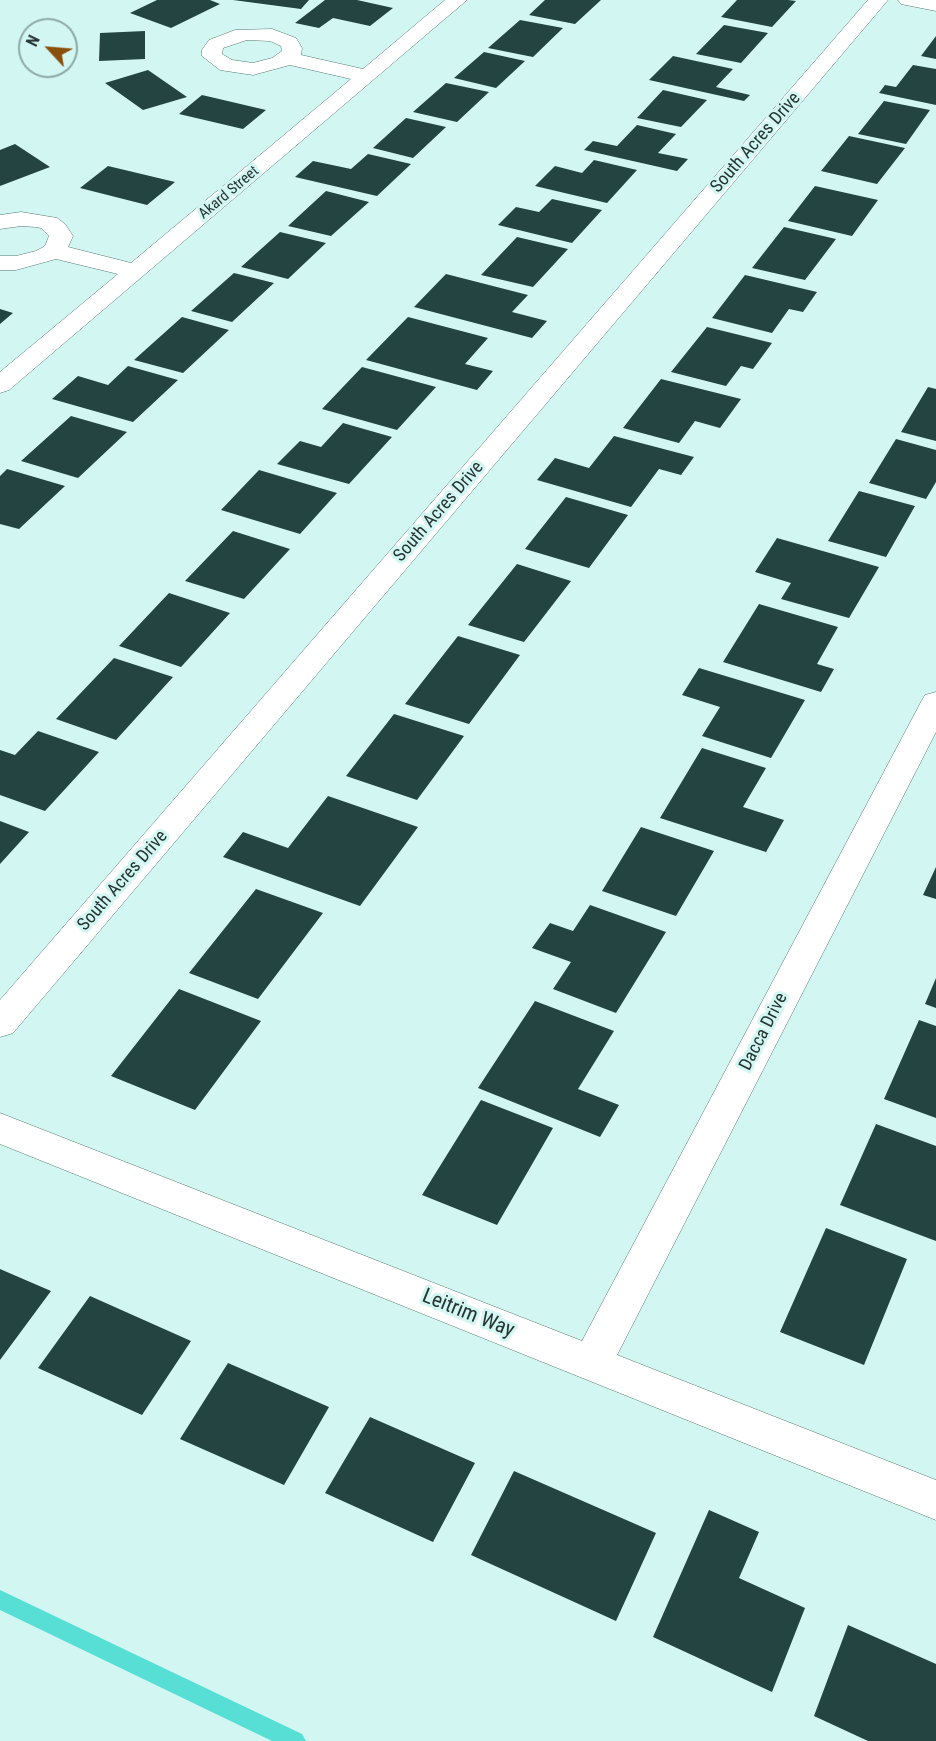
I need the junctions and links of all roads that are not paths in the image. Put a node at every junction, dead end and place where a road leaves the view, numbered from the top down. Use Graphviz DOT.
graph roads {
  1 [pos="457,0"];
  2 [pos="878,0"];
  3 [pos="908,0"];
  4 [pos="936,5"];
  5 [pos="288,58"];
  6 [pos="367,76"];
  7 [pos="0,222"];
  8 [pos="53,251"];
  9 [pos="0,262"];
  10 [pos="136,271"];
  11 [pos="0,385"];
  12 [pos="936,702"];
  13 [pos="0,1024"];
  14 [pos="0,1128"];
  15 [pos="592,1363"];
  16 [pos="936,1500"];
  1 -- 6 [label="street, Akard Street"];
  2 -- 13 [label="street, South Acres Drive"];
  3 -- 4 [label="street"];
  5 -- 6 [label="street"];
  6 -- 10 [label="street, Akard Street"];
  7 -- 8 [label="street"];
  8 -- 9 [label="street"];
  8 -- 10 [label="street"];
  10 -- 11 [label="street, Akard Street"];
  12 -- 15 [label="street, Dacca Drive"];
  14 -- 15 [label="street, Leitrim Way"];
  15 -- 16 [label="street, Leitrim Way"];
}
